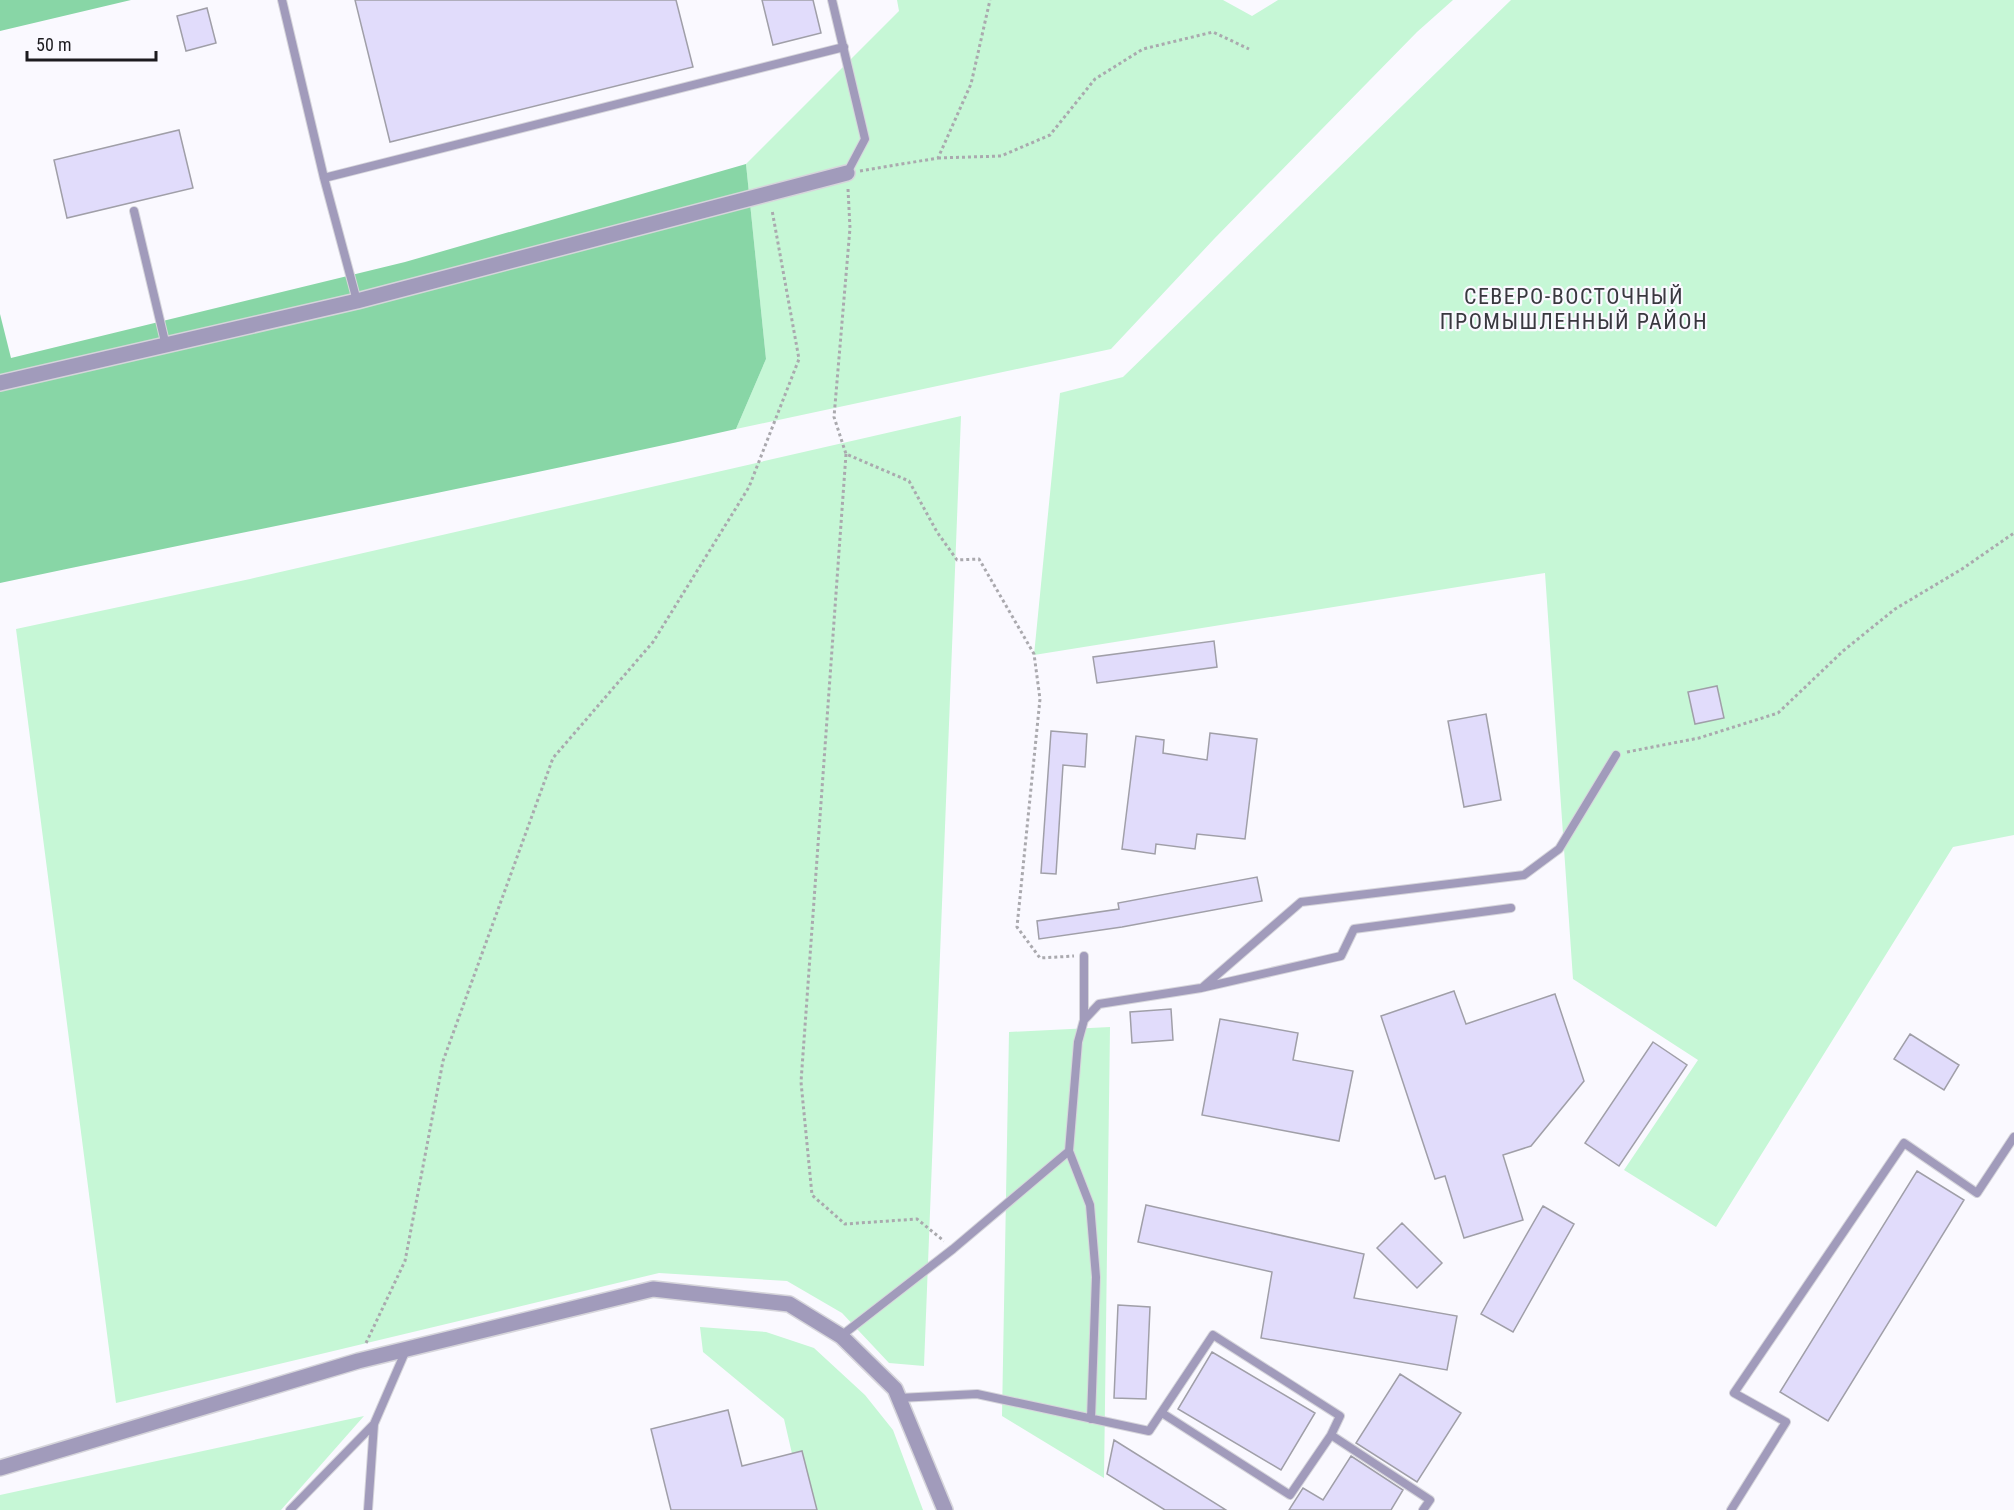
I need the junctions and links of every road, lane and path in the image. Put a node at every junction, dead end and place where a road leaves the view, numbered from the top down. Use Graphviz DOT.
graph roads {
  1 [pos="282,0"];
  2 [pos="832,0"];
  3 [pos="990,0"];
  4 [pos="844,48"];
  5 [pos="1249,49"];
  6 [pos="938,158"];
  7 [pos="847,173"];
  8 [pos="324,178"];
  9 [pos="769,193"];
  10 [pos="134,211"];
  11 [pos="357,301"];
  12 [pos="166,347"];
  13 [pos="0,383"];
  14 [pos="846,454"];
  15 [pos="2014,533"];
  16 [pos="1616,755"];
  17 [pos="1511,908"];
  18 [pos="1084,956"];
  19 [pos="1202,988"];
  20 [pos="1084,1020"];
  21 [pos="2014,1137"];
  22 [pos="1069,1150"];
  23 [pos="953,1249"];
  24 [pos="841,1336"];
  25 [pos="407,1349"];
  26 [pos="358,1361"];
  27 [pos="899,1398"];
  28 [pos="1162,1413"];
  29 [pos="1090,1419"];
  30 [pos="374,1424"];
  31 [pos="1331,1435"];
  32 [pos="0,1468"];
  33 [pos="290,1510"];
  34 [pos="368,1510"];
  35 [pos="945,1510"];
  36 [pos="1423,1510"];
  37 [pos="1731,1510"];
  1 -- 8 [label="lane"];
  2 -- 4 [label="lane"];
  3 -- 6 [label="path"];
  4 -- 7 [label="lane"];
  4 -- 8 [label="lane"];
  5 -- 6 [label="path"];
  6 -- 7 [label="path"];
  7 -- 9 [label="street"];
  7 -- 14 [label="path"];
  8 -- 11 [label="lane"];
  9 -- 11 [label="street"];
  9 -- 26 [label="path"];
  10 -- 12 [label="lane"];
  11 -- 12 [label="street"];
  12 -- 13 [label="street"];
  14 -- 18 [label="path"];
  14 -- 23 [label="path"];
  15 -- 16 [label="path"];
  16 -- 19 [label="lane"];
  17 -- 19 [label="lane"];
  18 -- 20 [label="lane"];
  19 -- 20 [label="lane"];
  20 -- 22 [label="lane"];
  21 -- 37 [label="lane"];
  22 -- 23 [label="lane"];
  22 -- 29 [label="lane"];
  23 -- 24 [label="lane"];
  24 -- 25 [label="street"];
  24 -- 27 [label="street"];
  25 -- 26 [label="street"];
  25 -- 30 [label="lane"];
  26 -- 32 [label="street"];
  27 -- 29 [label="lane"];
  27 -- 35 [label="street"];
  28 -- 29 [label="lane"];
  28 -- 31 [label="lane"];
  28 -- 31 [label="lane"];
  30 -- 33 [label="lane"];
  30 -- 34 [label="lane"];
  31 -- 36 [label="lane"];
}
